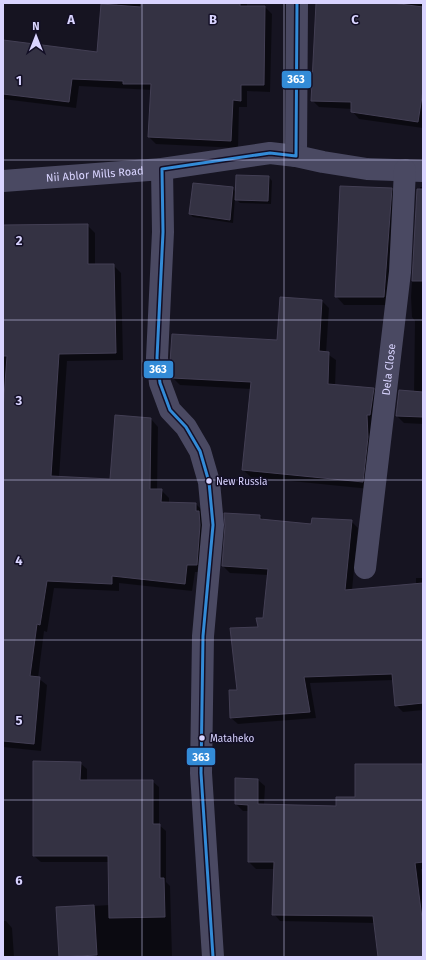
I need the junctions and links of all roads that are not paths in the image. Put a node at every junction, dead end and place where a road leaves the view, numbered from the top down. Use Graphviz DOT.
graph roads {
  1 [pos="297,3"];
  2 [pos="296,156"];
  3 [pos="162,169"];
  4 [pos="414,170"];
  5 [pos="3,181"];
  6 [pos="365,568"];
  7 [pos="213,957"];
  1 -- 2 [label="street"];
  2 -- 3 [label="street, Nii Ablor Mills Road"];
  2 -- 4 [label="street, Nii Ablor Mills Road"];
  3 -- 5 [label="street, Nii Ablor Mills Road"];
  3 -- 7 [label="street"];
  4 -- 6 [label="street, Dela Close"];
}
